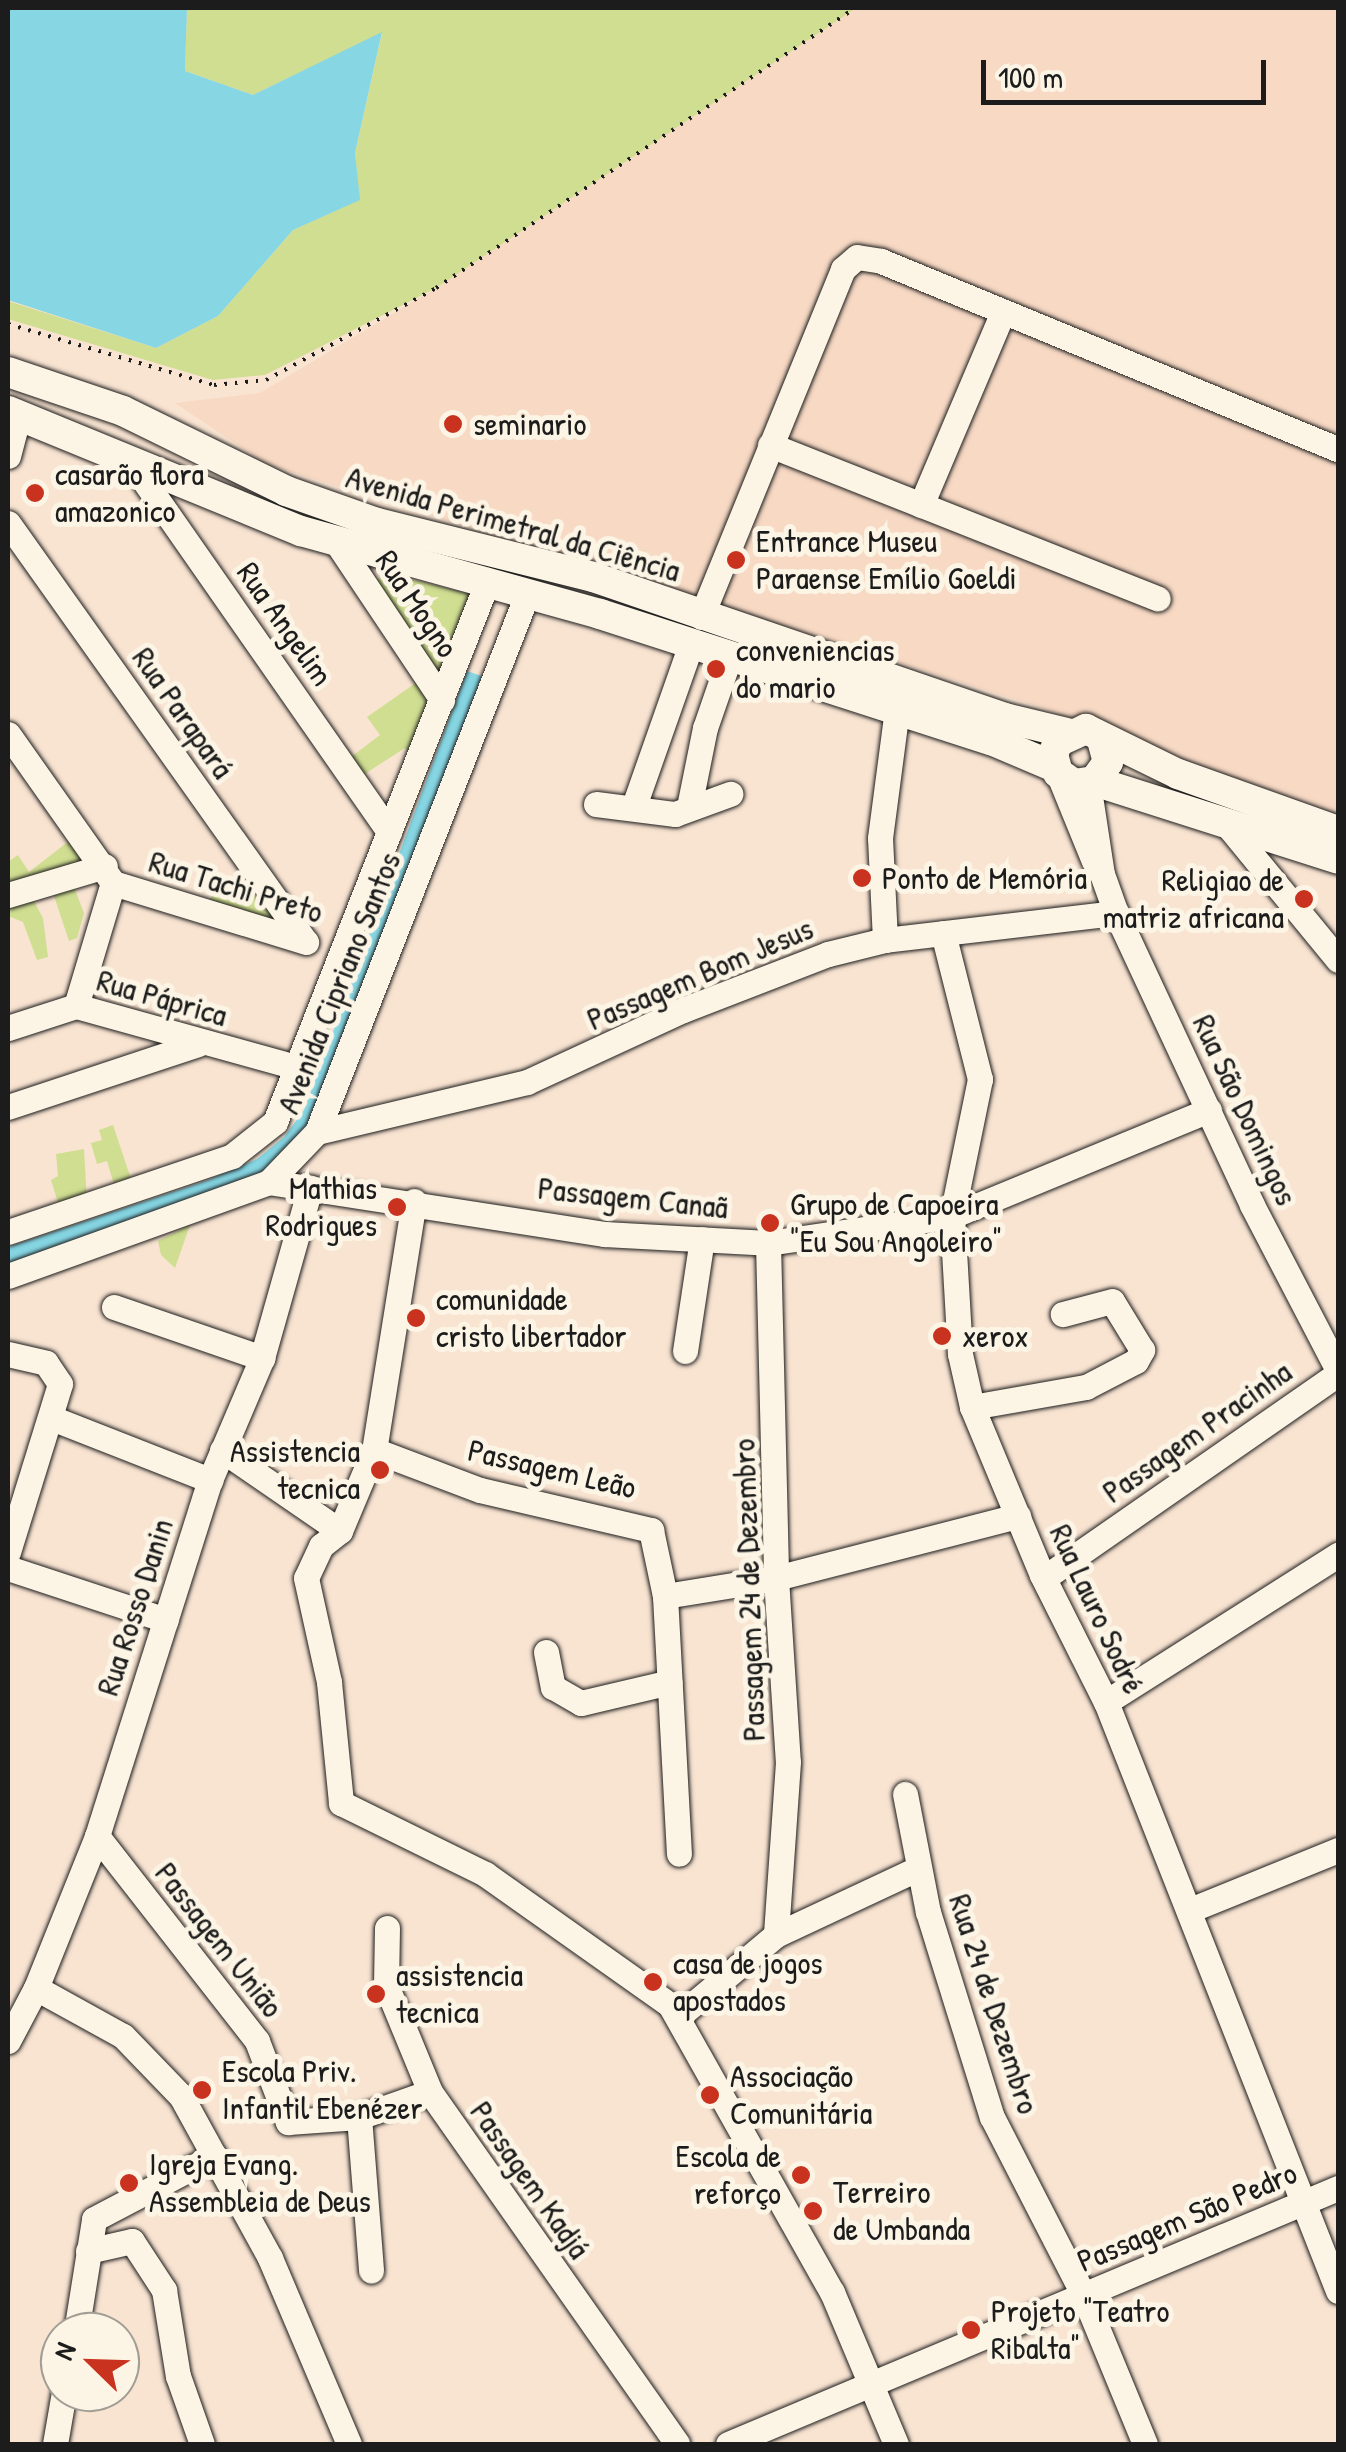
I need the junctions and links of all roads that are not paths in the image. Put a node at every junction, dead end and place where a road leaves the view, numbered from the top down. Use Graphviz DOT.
graph roads {
  1 [pos="1003,312"];
  2 [pos="8,372"];
  3 [pos="13,412"];
  4 [pos="770,446"];
  5 [pos="1338,449"];
  6 [pos="126,455"];
  7 [pos="8,456"];
  8 [pos="921,505"];
  9 [pos="8,523"];
  10 [pos="337,543"];
  11 [pos="488,580"];
  12 [pos="528,592"];
  13 [pos="1158,599"];
  14 [pos="696,631"];
  15 [pos="730,656"];
  16 [pos="442,700"];
  17 [pos="897,708"];
  18 [pos="1067,732"];
  19 [pos="8,734"];
  20 [pos="1102,740"];
  21 [pos="1057,770"];
  22 [pos="1091,782"];
  23 [pos="730,794"];
  24 [pos="596,804"];
  25 [pos="634,806"];
  26 [pos="689,807"];
  27 [pos="1224,820"];
  28 [pos="389,832"];
  29 [pos="1338,832"];
  30 [pos="1338,858"];
  31 [pos="109,874"];
  32 [pos="1102,874"];
  33 [pos="8,895"];
  34 [pos="1116,914"];
  35 [pos="943,933"];
  36 [pos="885,940"];
  37 [pos="305,941"];
  38 [pos="342,953"];
  39 [pos="1338,960"];
  40 [pos="76,1006"];
  41 [pos="8,1028"];
  42 [pos="198,1044"];
  43 [pos="300,1068"];
  44 [pos="8,1106"];
  45 [pos="1209,1110"];
  46 [pos="317,1132"];
  47 [pos="269,1182"];
  48 [pos="310,1188"];
  49 [pos="414,1201"];
  50 [pos="952,1216"];
  51 [pos="8,1232"];
  52 [pos="702,1239"];
  53 [pos="768,1243"];
  54 [pos="8,1276"];
  55 [pos="114,1307"];
  56 [pos="1063,1314"];
  57 [pos="685,1351"];
  58 [pos="8,1354"];
  59 [pos="262,1358"];
  60 [pos="1338,1372"];
  61 [pos="972,1407"];
  62 [pos="54,1419"];
  63 [pos="222,1450"];
  64 [pos="374,1450"];
  65 [pos="210,1480"];
  66 [pos="1018,1516"];
  67 [pos="340,1531"];
  68 [pos="8,1552"];
  69 [pos="1338,1556"];
  70 [pos="8,1568"];
  71 [pos="776,1578"];
  72 [pos="1044,1578"];
  73 [pos="665,1596"];
  74 [pos="166,1620"];
  75 [pos="546,1652"];
  76 [pos="670,1682"];
  77 [pos="1106,1702"];
  78 [pos="904,1794"];
  79 [pos="96,1836"];
  80 [pos="1338,1850"];
  81 [pos="680,1854"];
  82 [pos="917,1869"];
  83 [pos="1190,1910"];
  84 [pos="387,1928"];
  85 [pos="776,1934"];
  86 [pos="36,1988"];
  87 [pos="679,2016"];
  88 [pos="8,2041"];
  89 [pos="430,2092"];
  90 [pos="359,2117"];
  91 [pos="214,2156"];
  92 [pos="1338,2188"];
  93 [pos="1301,2204"];
  94 [pos="89,2239"];
  95 [pos="371,2271"];
  96 [pos="1338,2291"];
  97 [pos="1084,2296"];
  98 [pos="79,2312"];
  99 [pos="875,2387"];
  100 [pos="61,2412"];
  101 [pos="55,2444"];
  102 [pos="202,2444"];
  103 [pos="348,2444"];
  104 [pos="678,2444"];
  105 [pos="728,2444"];
  106 [pos="896,2444"];
  107 [pos="1145,2444"];
  1 -- 4 [label="street"];
  1 -- 5 [label="street"];
  1 -- 8 [label="street"];
  2 -- 14 [label="main road, Avenida Perimetral da Ciência"];
  3 -- 6 [label="main road, Avenida Perimetral da Ciência"];
  3 -- 7 [label="street"];
  4 -- 8 [label="street"];
  4 -- 14 [label="street"];
  6 -- 10 [label="main road, Avenida Perimetral da Ciência"];
  6 -- 28 [label="street, Rua Angelim"];
  8 -- 13 [label="street"];
  9 -- 37 [label="street, Rua Parapará"];
  10 -- 11 [label="main road, Avenida Perimetral da Ciência"];
  10 -- 16 [label="street, Rua Mogno"];
  11 -- 12 [label="main road, Avenida Perimetral da Ciência"];
  11 -- 16 [label="street, Avenida Cipriano Santos"];
  12 -- 14 [label="main road, Avenida Perimetral da Ciência"];
  12 -- 46 [label="street, Avenida Cipriano Santos"];
  14 -- 15 [label="main road, Avenida Perimetral da Ciência"];
  14 -- 18 [label="main road, Avenida Perimetral da Ciência"];
  14 -- 25 [label="street"];
  15 -- 17 [label="main road, Avenida Perimetral da Ciência"];
  15 -- 26 [label="street"];
  16 -- 28 [label="street, Avenida Cipriano Santos"];
  17 -- 21 [label="main road, Avenida Perimetral da Ciência"];
  17 -- 36 [label="street"];
  18 -- 20 [label="main road"];
  18 -- 21 [label="main road"];
  19 -- 31 [label="street"];
  20 -- 22 [label="main road"];
  20 -- 29 [label="main road"];
  21 -- 22 [label="main road"];
  21 -- 32 [label="street, Rua São Domingos"];
  22 -- 27 [label="main road"];
  22 -- 32 [label="street, Rua São Domingos"];
  23 -- 26 [label="street"];
  24 -- 25 [label="street"];
  25 -- 26 [label="street"];
  27 -- 30 [label="main road"];
  27 -- 39 [label="street"];
  28 -- 38 [label="street, Avenida Cipriano Santos"];
  31 -- 33 [label="street, Rua Tachi Preto"];
  31 -- 37 [label="street, Rua Tachi Preto"];
  31 -- 40 [label="street"];
  32 -- 34 [label="street, Rua São Domingos"];
  34 -- 35 [label="street, Passagem Bom Jesus"];
  34 -- 45 [label="street, Rua São Domingos"];
  35 -- 36 [label="street, Passagem Bom Jesus"];
  35 -- 50 [label="street, Rua Lauro Sodré"];
  36 -- 46 [label="street, Passagem Bom Jesus"];
  37 -- 38 [label="street, Rua Tachi Preto"];
  38 -- 43 [label="street, Avenida Cipriano Santos"];
  40 -- 41 [label="street, Rua Páprica"];
  40 -- 42 [label="street, Rua Páprica"];
  42 -- 43 [label="street, Rua Páprica"];
  42 -- 44 [label="street"];
  43 -- 51 [label="street, Avenida Cipriano Santos"];
  45 -- 50 [label="street, Passagem Canaã"];
  45 -- 60 [label="street, Rua São Domingos"];
  46 -- 47 [label="street, Avenida Cipriano Santos"];
  47 -- 48 [label="street, Passagem Canaã"];
  47 -- 54 [label="street, Avenida Cipriano Santos"];
  48 -- 49 [label="street, Passagem Canaã"];
  48 -- 59 [label="street, Rua Rosso Danin"];
  49 -- 52 [label="street, Passagem Canaã"];
  49 -- 64 [label="street"];
  50 -- 53 [label="street, Passagem Canaã"];
  50 -- 61 [label="street, Rua Lauro Sodré"];
  52 -- 53 [label="street, Passagem Canaã"];
  52 -- 57 [label="street"];
  53 -- 71 [label="street, Passagem 24 de Dezembro"];
  55 -- 59 [label="street"];
  56 -- 61 [label="street"];
  58 -- 62 [label="street"];
  59 -- 63 [label="street, Rua Rosso Danin"];
  60 -- 72 [label="street, Passagem Pracinha"];
  61 -- 66 [label="street, Rua Lauro Sodré"];
  62 -- 65 [label="street"];
  62 -- 68 [label="street"];
  63 -- 65 [label="street, Rua Rosso Danin"];
  63 -- 67 [label="street"];
  64 -- 67 [label="street"];
  64 -- 73 [label="street, Passagem Leão"];
  65 -- 74 [label="street, Rua Rosso Danin"];
  66 -- 71 [label="street"];
  66 -- 72 [label="street, Rua Lauro Sodré"];
  67 -- 87 [label="street"];
  69 -- 77 [label="street"];
  70 -- 74 [label="street"];
  71 -- 73 [label="street"];
  71 -- 85 [label="street, Passagem 24 de Dezembro"];
  72 -- 77 [label="street, Rua Lauro Sodré"];
  73 -- 76 [label="street"];
  74 -- 79 [label="street, Rua Rosso Danin"];
  75 -- 76 [label="street"];
  76 -- 81 [label="street"];
  77 -- 83 [label="street, Rua Lauro Sodré"];
  78 -- 82 [label="street, Rua 24 de Dezembro"];
  79 -- 86 [label="street, Rua Rosso Danin"];
  79 -- 90 [label="street, Passagem União"];
  80 -- 83 [label="street"];
  82 -- 85 [label="street"];
  82 -- 97 [label="street, Rua 24 de Dezembro"];
  83 -- 93 [label="street, Rua Lauro Sodré"];
  84 -- 89 [label="street, Passagem Kadjá"];
  85 -- 87 [label="street"];
  86 -- 88 [label="street, Rua Rosso Danin"];
  86 -- 91 [label="street"];
  87 -- 99 [label="street"];
  89 -- 90 [label="street, Passagem União"];
  89 -- 104 [label="street, Passagem Kadjá"];
  90 -- 95 [label="street"];
  91 -- 94 [label="street"];
  91 -- 103 [label="street"];
  92 -- 93 [label="street, Passagem São Pedro"];
  93 -- 96 [label="street, Rua Lauro Sodré"];
  93 -- 97 [label="street, Passagem São Pedro"];
  94 -- 98 [label="street"];
  94 -- 102 [label="street"];
  97 -- 99 [label="street, Passagem São Pedro"];
  97 -- 107 [label="street, Rua 24 de Dezembro"];
  99 -- 105 [label="street, Passagem São Pedro"];
  99 -- 106 [label="street"];
  100 -- 101 [label="street"];
}
